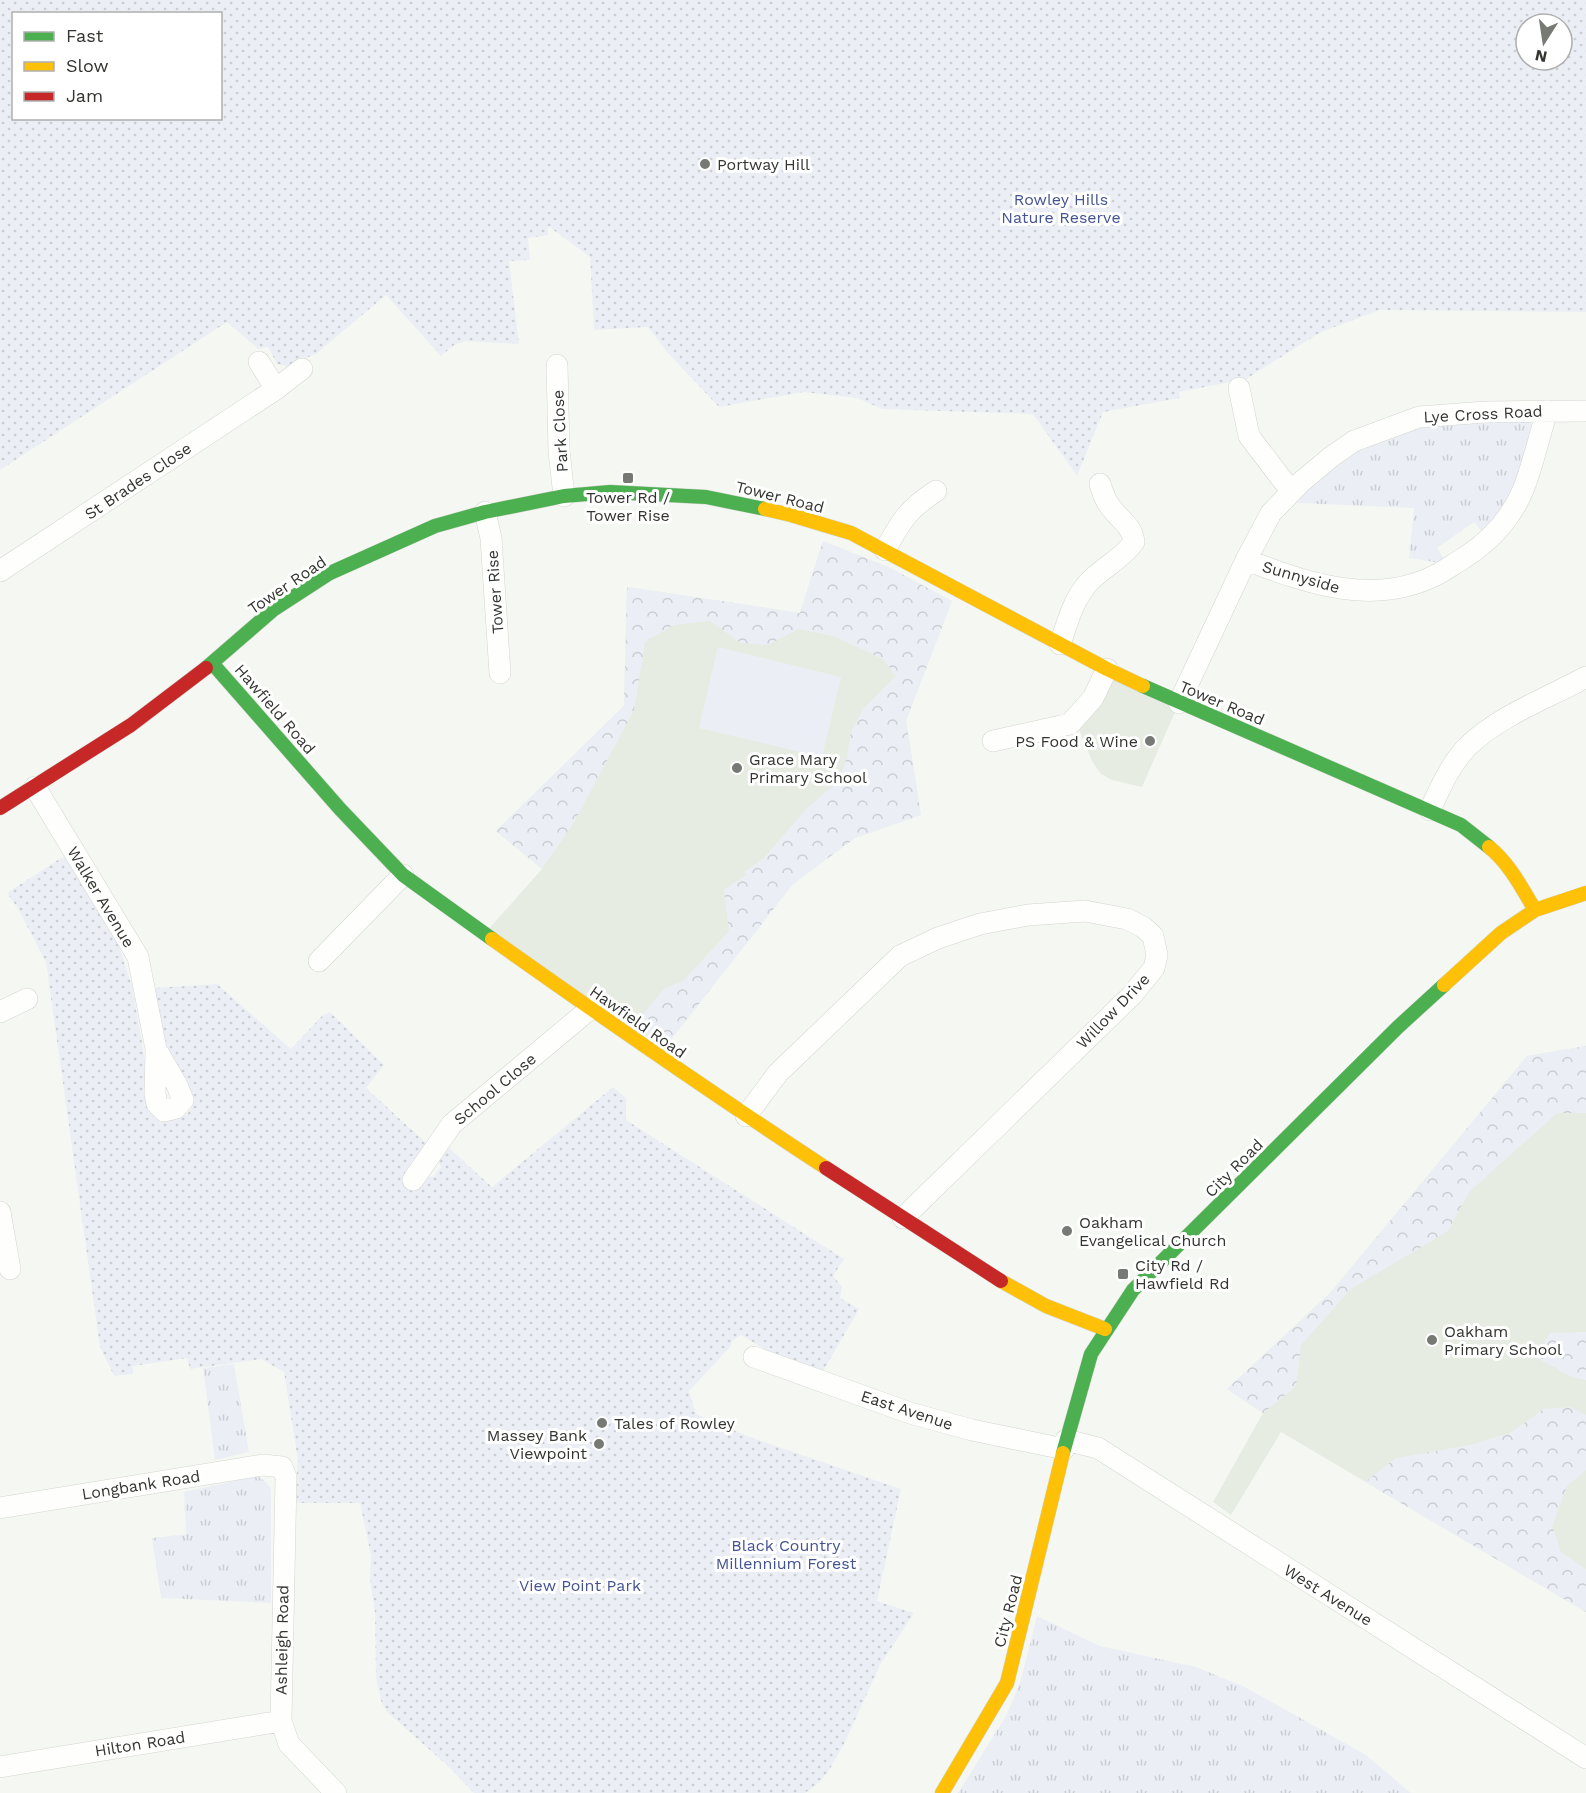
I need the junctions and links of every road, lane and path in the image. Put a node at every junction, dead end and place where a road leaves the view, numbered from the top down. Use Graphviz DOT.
graph roads {
  1 [pos="259,362"];
  2 [pos="557,365"];
  3 [pos="303,369"];
  4 [pos="1239,388"];
  5 [pos="276,389"];
  6 [pos="1547,411"];
  7 [pos="1586,411"];
  8 [pos="1100,484"];
  9 [pos="1294,489"];
  10 [pos="936,490"];
  11 [pos="564,496"];
  12 [pos="485,512"];
  13 [pos="885,550"];
  14 [pos="1246,560"];
  15 [pos="0,571"];
  16 [pos="1060,644"];
  17 [pos="212,663"];
  18 [pos="1107,669"];
  19 [pos="500,673"];
  20 [pos="1586,678"];
  21 [pos="1179,703"];
  22 [pos="993,741"];
  23 [pos="35,787"];
  24 [pos="0,808"];
  25 [pos="1430,810"];
  26 [pos="402,875"];
  27 [pos="1586,893"];
  28 [pos="1535,910"];
  29 [pos="319,962"];
  30 [pos="27,999"];
  31 [pos="590,1009"];
  32 [pos="0,1012"];
  33 [pos="156,1049"];
  34 [pos="746,1116"];
  35 [pos="413,1180"];
  36 [pos="903,1218"];
  37 [pos="1,1220"];
  38 [pos="10,1269"];
  39 [pos="1105,1329"];
  40 [pos="754,1357"];
  41 [pos="1065,1444"];
  42 [pos="282,1467"];
  43 [pos="0,1508"];
  44 [pos="281,1721"];
  45 [pos="1586,1758"];
  46 [pos="0,1767"];
  47 [pos="336,1793"];
  48 [pos="942,1793"];
  1 -- 5 [label="street"];
  2 -- 11 [label="street, Park Close"];
  3 -- 5 [label="street, St Brades Close"];
  4 -- 9 [label="street"];
  5 -- 15 [label="street, St Brades Close"];
  6 -- 7 [label="street, Lye Cross Road"];
  6 -- 9 [label="street, Lye Cross Road"];
  6 -- 14 [label="street, Sunnyside"];
  8 -- 16 [label="street"];
  9 -- 14 [label="street, Lye Cross Road"];
  10 -- 13 [label="street"];
  11 -- 12 [label="street, Tower Road"];
  11 -- 13 [label="street, Tower Road"];
  12 -- 17 [label="street, Tower Road"];
  12 -- 19 [label="street, Tower Rise"];
  13 -- 16 [label="street, Tower Road"];
  14 -- 21 [label="street, Lye Cross Road"];
  16 -- 18 [label="street, Tower Road"];
  17 -- 23 [label="street, Tower Road"];
  17 -- 26 [label="street, Hawfield Road"];
  18 -- 21 [label="street, Tower Road"];
  18 -- 22 [label="street"];
  20 -- 25 [label="street"];
  21 -- 25 [label="street, Tower Road"];
  23 -- 24 [label="street, Tower Road"];
  23 -- 33 [label="street, Walker Avenue"];
  25 -- 28 [label="street, Tower Road"];
  26 -- 29 [label="street"];
  26 -- 31 [label="street, Hawfield Road"];
  27 -- 28 [label="street, City Road"];
  28 -- 39 [label="street, City Road"];
  30 -- 32 [label="street"];
  31 -- 34 [label="street, Hawfield Road"];
  31 -- 35 [label="street, School Close"];
  34 -- 36 [label="street, Hawfield Road"];
  34 -- 36 [label="street, Willow Drive"];
  36 -- 39 [label="street, Hawfield Road"];
  37 -- 38 [label="street"];
  39 -- 41 [label="street, City Road"];
  40 -- 41 [label="street, East Avenue"];
  41 -- 45 [label="street, West Avenue"];
  41 -- 48 [label="street, City Road"];
  42 -- 43 [label="street, Longbank Road"];
  42 -- 44 [label="street, Ashleigh Road"];
  44 -- 46 [label="street, Hilton Road"];
  44 -- 47 [label="street, Ashleigh Road"];
}
